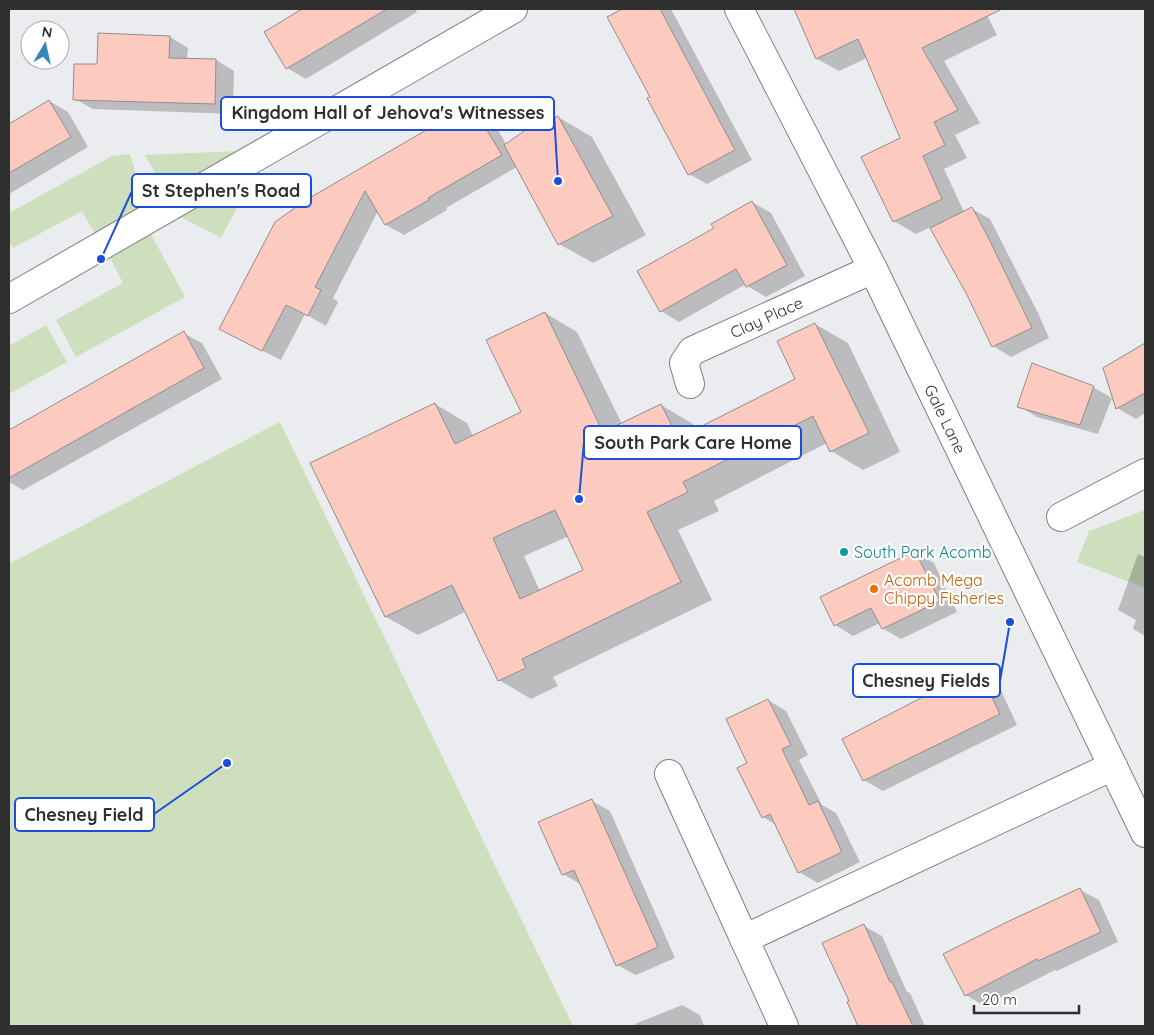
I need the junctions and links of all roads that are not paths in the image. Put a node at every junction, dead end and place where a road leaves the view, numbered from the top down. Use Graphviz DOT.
graph roads {
  1 [pos="513,9"];
  2 [pos="739,9"];
  3 [pos="873,269"];
  4 [pos="9,299"];
  5 [pos="690,384"];
  6 [pos="1145,473"];
  7 [pos="1061,517"];
  8 [pos="1113,766"];
  9 [pos="669,774"];
  10 [pos="1145,833"];
  11 [pos="744,939"];
  12 [pos="784,1026"];
  1 -- 4 [label="street"];
  2 -- 3 [label="street, Gale Lane"];
  3 -- 5 [label="street, Clay Place"];
  3 -- 8 [label="street, Gale Lane"];
  6 -- 7 [label="street"];
  8 -- 10 [label="street, Gale Lane"];
  8 -- 11 [label="street"];
  9 -- 11 [label="street"];
  11 -- 12 [label="street"];
}
